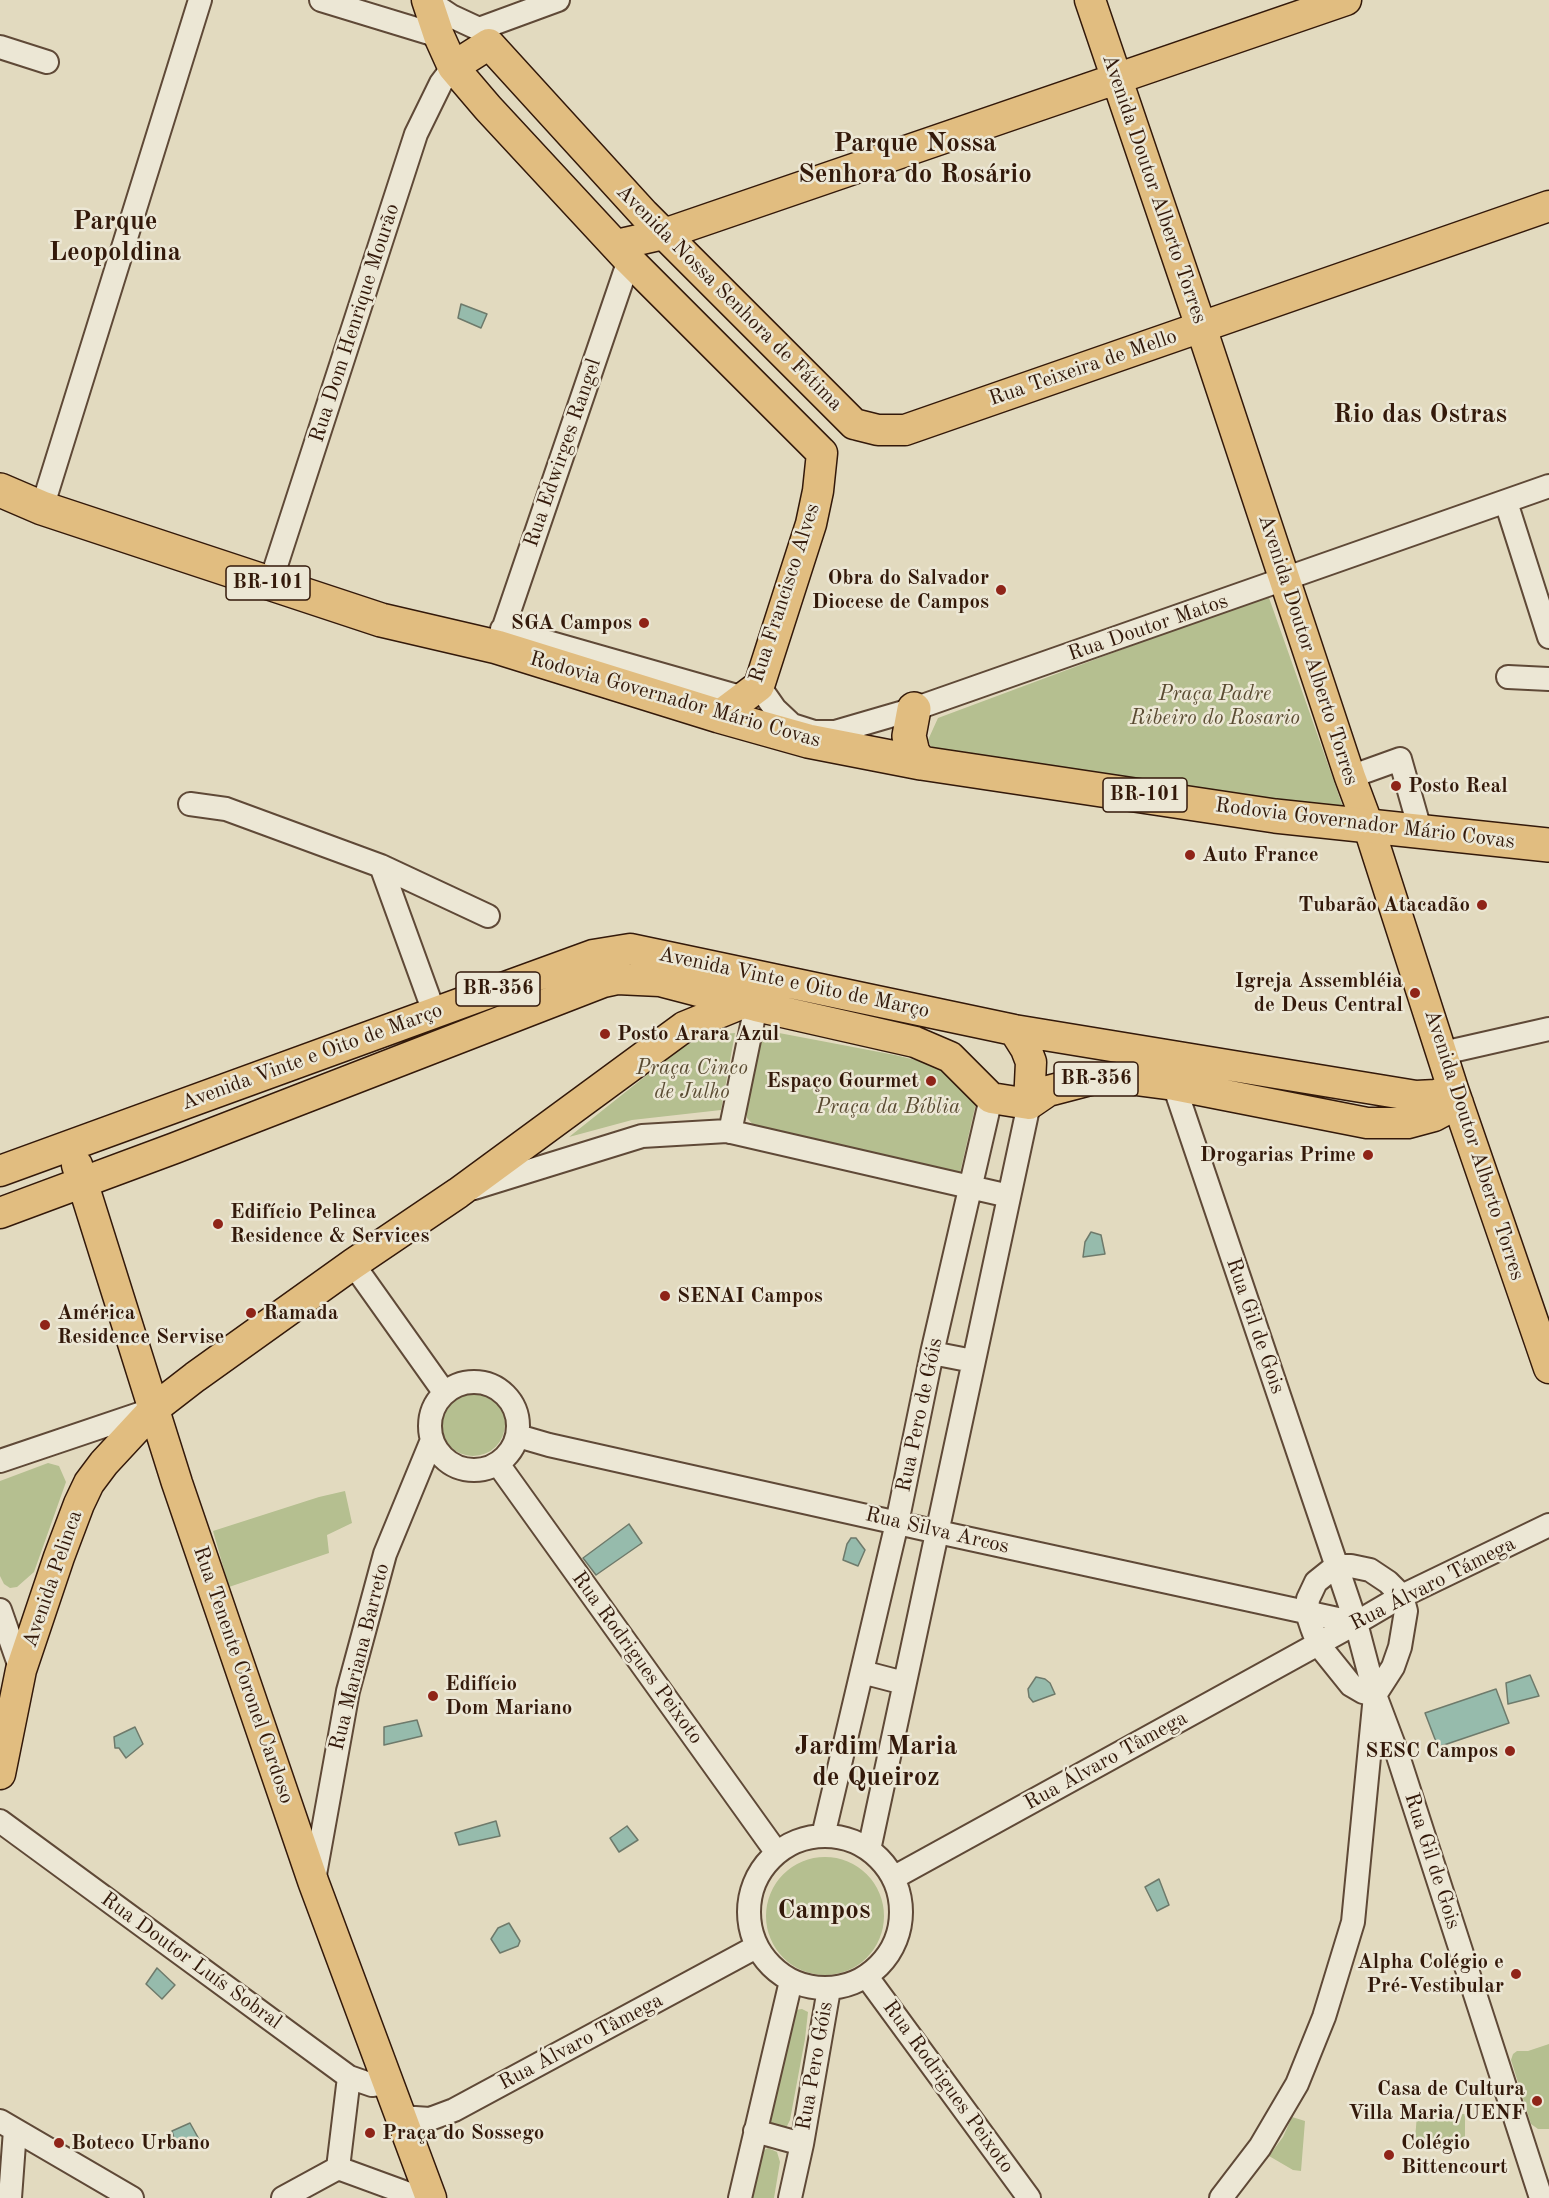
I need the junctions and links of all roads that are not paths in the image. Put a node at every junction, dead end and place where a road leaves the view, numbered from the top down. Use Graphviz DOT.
graph roads {
  1 [pos="200,0"];
  2 [pos="321,0"];
  3 [pos="427,0"];
  4 [pos="558,0"];
  5 [pos="1090,0"];
  6 [pos="1347,0"];
  7 [pos="439,36"];
  8 [pos="484,36"];
  9 [pos="0,47"];
  10 [pos="47,62"];
  11 [pos="453,68"];
  12 [pos="1117,80"];
  13 [pos="1549,206"];
  14 [pos="663,234"];
  15 [pos="622,252"];
  16 [pos="1201,327"];
  17 [pos="854,424"];
  18 [pos="822,453"];
  19 [pos="1549,486"];
  20 [pos="0,490"];
  21 [pos="1506,502"];
  22 [pos="42,508"];
  23 [pos="1285,580"];
  24 [pos="270,584"];
  25 [pos="1549,637"];
  26 [pos="500,638"];
  27 [pos="1508,676"];
  28 [pos="1549,679"];
  29 [pos="741,700"];
  30 [pos="914,709"];
  31 [pos="921,763"];
  32 [pos="1350,777"];
  33 [pos="190,804"];
  34 [pos="1369,828"];
  35 [pos="1421,832"];
  36 [pos="1549,845"];
  37 [pos="381,866"];
  38 [pos="488,916"];
  39 [pos="564,965"];
  40 [pos="749,1005"];
  41 [pos="434,1012"];
  42 [pos="524,1013"];
  43 [pos="1549,1029"];
  44 [pos="1014,1030"];
  45 [pos="1443,1053"];
  46 [pos="1174,1085"];
  47 [pos="1456,1096"];
  48 [pos="991,1098"];
  49 [pos="1029,1104"];
  50 [pos="730,1132"];
  51 [pos="70,1146"];
  52 [pos="0,1171"];
  53 [pos="83,1183"];
  54 [pos="971,1187"];
  55 [pos="458,1193"];
  56 [pos="1009,1196"];
  57 [pos="0,1214"];
  58 [pos="353,1264"];
  59 [pos="932,1353"];
  60 [pos="973,1361"];
  61 [pos="1549,1368"];
  62 [pos="444,1392"];
  63 [pos="155,1408"];
  64 [pos="518,1436"];
  65 [pos="432,1440"];
  66 [pos="0,1461"];
  67 [pos="498,1464"];
  68 [pos="897,1523"];
  69 [pos="1549,1525"];
  70 [pos="938,1532"];
  71 [pos="1336,1566"];
  72 [pos="1402,1596"];
  73 [pos="40,1609"];
  74 [pos="0,1610"];
  75 [pos="1307,1613"];
  76 [pos="1356,1623"];
  77 [pos="1318,1644"];
  78 [pos="21,1670"];
  79 [pos="862,1672"];
  80 [pos="904,1683"];
  81 [pos="1375,1695"];
  82 [pos="4,1747"];
  83 [pos="1368,1754"];
  84 [pos="1398,1756"];
  85 [pos="0,1774"];
  86 [pos="0,1821"];
  87 [pos="823,1836"];
  88 [pos="871,1841"];
  89 [pos="777,1852"];
  90 [pos="893,1878"];
  91 [pos="313,1881"];
  92 [pos="756,1947"];
  93 [pos="867,1977"];
  94 [pos="791,1981"];
  95 [pos="829,1989"];
  96 [pos="349,2077"];
  97 [pos="389,2083"];
  98 [pos="400,2117"];
  99 [pos="7,2125"];
  100 [pos="755,2131"];
  101 [pos="802,2144"];
  102 [pos="338,2168"];
  103 [pos="10,2198"];
  104 [pos="132,2198"];
  105 [pos="283,2198"];
  106 [pos="420,2198"];
  107 [pos="431,2198"];
  108 [pos="740,2198"];
  109 [pos="790,2198"];
  110 [pos="1029,2198"];
  111 [pos="1221,2198"];
  112 [pos="1542,2198"];
  1 -- 22 [label="street"];
  2 -- 7 [label="street"];
  3 -- 7 [label="main road, Avenida Nossa Senhora de Fátima"];
  3 -- 8 [label="street"];
  4 -- 8 [label="street"];
  5 -- 12 [label="main road, Avenida Doutor Alberto Torres"];
  6 -- 12 [label="main road"];
  7 -- 11 [label="main road, Avenida Nossa Senhora de Fátima"];
  8 -- 11 [label="main road"];
  8 -- 14 [label="main road, Avenida Nossa Senhora de Fátima"];
  9 -- 10 [label="street"];
  11 -- 15 [label="main road, Avenida Nossa Senhora de Fátima"];
  11 -- 24 [label="street, Rua Dom Henrique Mourão"];
  12 -- 14 [label="main road"];
  12 -- 16 [label="main road, Avenida Doutor Alberto Torres"];
  13 -- 16 [label="main road, Rua Teixeira de Mello"];
  14 -- 15 [label="main road"];
  14 -- 17 [label="main road, Avenida Nossa Senhora de Fátima"];
  15 -- 18 [label="main road, Avenida Nossa Senhora de Fátima"];
  15 -- 26 [label="street, Rua Edwirges Rangel"];
  16 -- 17 [label="main road, Rua Teixeira de Mello"];
  16 -- 23 [label="main road, Avenida Doutor Alberto Torres"];
  17 -- 18 [label="main road, Avenida Nossa Senhora de Fátima"];
  18 -- 29 [label="main road, Rua Francisco Alves"];
  19 -- 21 [label="street, Rua Doutor Matos"];
  20 -- 22 [label="highway, Rodovia Governador Mário Covas / BR-101"];
  21 -- 23 [label="street, Rua Doutor Matos"];
  21 -- 25 [label="street"];
  22 -- 24 [label="highway, Rodovia Governador Mário Covas / BR-101"];
  23 -- 30 [label="street, Rua Doutor Matos"];
  23 -- 32 [label="main road, Avenida Doutor Alberto Torres"];
  24 -- 26 [label="highway, Rodovia Governador Mário Covas / BR-101"];
  26 -- 29 [label="highway, Rodovia Governador Mário Covas / BR-101"];
  27 -- 28 [label="street"];
  29 -- 30 [label="street, Rua Doutor Matos"];
  29 -- 31 [label="highway, Rodovia Governador Mário Covas / BR-101"];
  30 -- 31 [label="highway"];
  31 -- 34 [label="highway, Rodovia Governador Mário Covas / BR-101"];
  32 -- 34 [label="main road, Avenida Doutor Alberto Torres"];
  32 -- 35 [label="street"];
  33 -- 37 [label="street"];
  34 -- 35 [label="highway, Rodovia Governador Mário Covas"];
  34 -- 45 [label="main road, Avenida Doutor Alberto Torres"];
  35 -- 36 [label="highway, Rodovia Governador Mário Covas"];
  37 -- 38 [label="street"];
  37 -- 41 [label="street"];
  39 -- 41 [label="main road, Avenida Vinte e Oito de Março / BR-356"];
  39 -- 42 [label="main road"];
  39 -- 44 [label="main road, Avenida Vinte e Oito de Março / BR-356"];
  40 -- 42 [label="main road, Avenida Vinte e Oito de Março"];
  40 -- 48 [label="main road, Avenida Vinte e Oito de Março"];
  40 -- 50 [label="street"];
  40 -- 55 [label="main road, Avenida Pelinca"];
  41 -- 51 [label="main road, Avenida Vinte e Oito de Março / BR-356"];
  42 -- 53 [label="main road, Avenida Vinte e Oito de Março"];
  43 -- 45 [label="street"];
  44 -- 47 [label="main road, BR-356"];
  44 -- 49 [label="main road"];
  45 -- 47 [label="main road, Avenida Doutor Alberto Torres"];
  46 -- 47 [label="main road, BR-356"];
  46 -- 49 [label="main road, BR-356"];
  46 -- 71 [label="street, Rua Gil de Gois"];
  47 -- 61 [label="main road, Avenida Doutor Alberto Torres"];
  48 -- 49 [label="main road, BR-356"];
  48 -- 54 [label="street, Rua Pero de Góis"];
  49 -- 56 [label="street, Rua Pero de Góis"];
  50 -- 54 [label="street"];
  50 -- 55 [label="street"];
  51 -- 52 [label="main road, Avenida Vinte e Oito de Março / BR-356"];
  51 -- 53 [label="main road, Rua Tenente Coronel Cardoso"];
  53 -- 57 [label="main road, Avenida Vinte e Oito de Março"];
  53 -- 63 [label="main road, Rua Tenente Coronel Cardoso"];
  54 -- 56 [label="street"];
  54 -- 59 [label="street, Rua Pero de Góis"];
  55 -- 58 [label="main road, Avenida Pelinca"];
  56 -- 60 [label="street, Rua Pero de Góis"];
  58 -- 62 [label="street"];
  58 -- 63 [label="main road, Avenida Pelinca"];
  59 -- 60 [label="street"];
  59 -- 68 [label="street, Rua Pero de Góis"];
  60 -- 70 [label="street, Rua Pero de Góis"];
  62 -- 64 [label="street"];
  62 -- 65 [label="street"];
  63 -- 66 [label="street"];
  63 -- 73 [label="main road, Avenida Pelinca"];
  63 -- 91 [label="main road, Rua Tenente Coronel Cardoso"];
  64 -- 67 [label="street"];
  64 -- 68 [label="street, Rua Silva Arcos"];
  65 -- 67 [label="street"];
  65 -- 91 [label="street, Rua Mariana Barreto"];
  67 -- 89 [label="street, Rua Rodrigues Peixoto"];
  68 -- 70 [label="street, Rua Silva Arcos"];
  68 -- 79 [label="street, Rua Pero de Góis"];
  69 -- 72 [label="street, Rua Álvaro Támega"];
  70 -- 75 [label="street, Rua Silva Arcos"];
  70 -- 80 [label="street, Rua Pero de Góis"];
  71 -- 72 [label="street"];
  71 -- 75 [label="street"];
  71 -- 76 [label="street, Rua Gil de Gois"];
  72 -- 76 [label="street, Rua Álvaro Támega"];
  72 -- 81 [label="street"];
  73 -- 74 [label="street"];
  73 -- 78 [label="main road, Avenida Pelinca"];
  74 -- 78 [label="street"];
  75 -- 76 [label="street, Rua Silva Arcos"];
  75 -- 77 [label="street"];
  76 -- 77 [label="street, Rua Álvaro Támega"];
  76 -- 81 [label="street, Rua Gil de Gois"];
  77 -- 81 [label="street"];
  77 -- 90 [label="street, Rua Álvaro Tâmega"];
  78 -- 82 [label="main road, Avenida Pelinca"];
  79 -- 80 [label="street"];
  79 -- 87 [label="street, Rua Pero de Góis"];
  80 -- 88 [label="street, Rua Pero de Góis"];
  81 -- 83 [label="street"];
  81 -- 84 [label="street, Rua Gil de Gois"];
  82 -- 85 [label="main road, Avenida Pelinca"];
  83 -- 84 [label="street"];
  83 -- 111 [label="street"];
  84 -- 112 [label="street, Rua Gil de Gois"];
  86 -- 96 [label="street, Rua Doutor Luís Sobral"];
  87 -- 88 [label="street"];
  87 -- 89 [label="street"];
  88 -- 90 [label="street"];
  89 -- 92 [label="street"];
  90 -- 93 [label="street"];
  91 -- 97 [label="main road, Rua Tenente Coronel Cardoso"];
  92 -- 94 [label="street"];
  92 -- 98 [label="street, Rua Álvaro Tâmega"];
  93 -- 95 [label="street"];
  93 -- 110 [label="street, Rua Rodrigues Peixoto"];
  94 -- 95 [label="street"];
  94 -- 100 [label="street, Rua Pero Góis"];
  95 -- 101 [label="street, Rua Pero Góis"];
  96 -- 97 [label="street, Rua Doutor Luís Sobral"];
  96 -- 102 [label="street"];
  97 -- 98 [label="main road, Rua Tenente Coronel Cardoso"];
  98 -- 107 [label="main road, Rua Tenente Coronel Cardoso"];
  99 -- 103 [label="street"];
  99 -- 104 [label="street"];
  100 -- 101 [label="street, Rua Pero Góis"];
  100 -- 108 [label="street, Rua Pero Góis"];
  101 -- 109 [label="street, Rua Pero Góis"];
  102 -- 105 [label="street"];
  102 -- 106 [label="street"];
}
